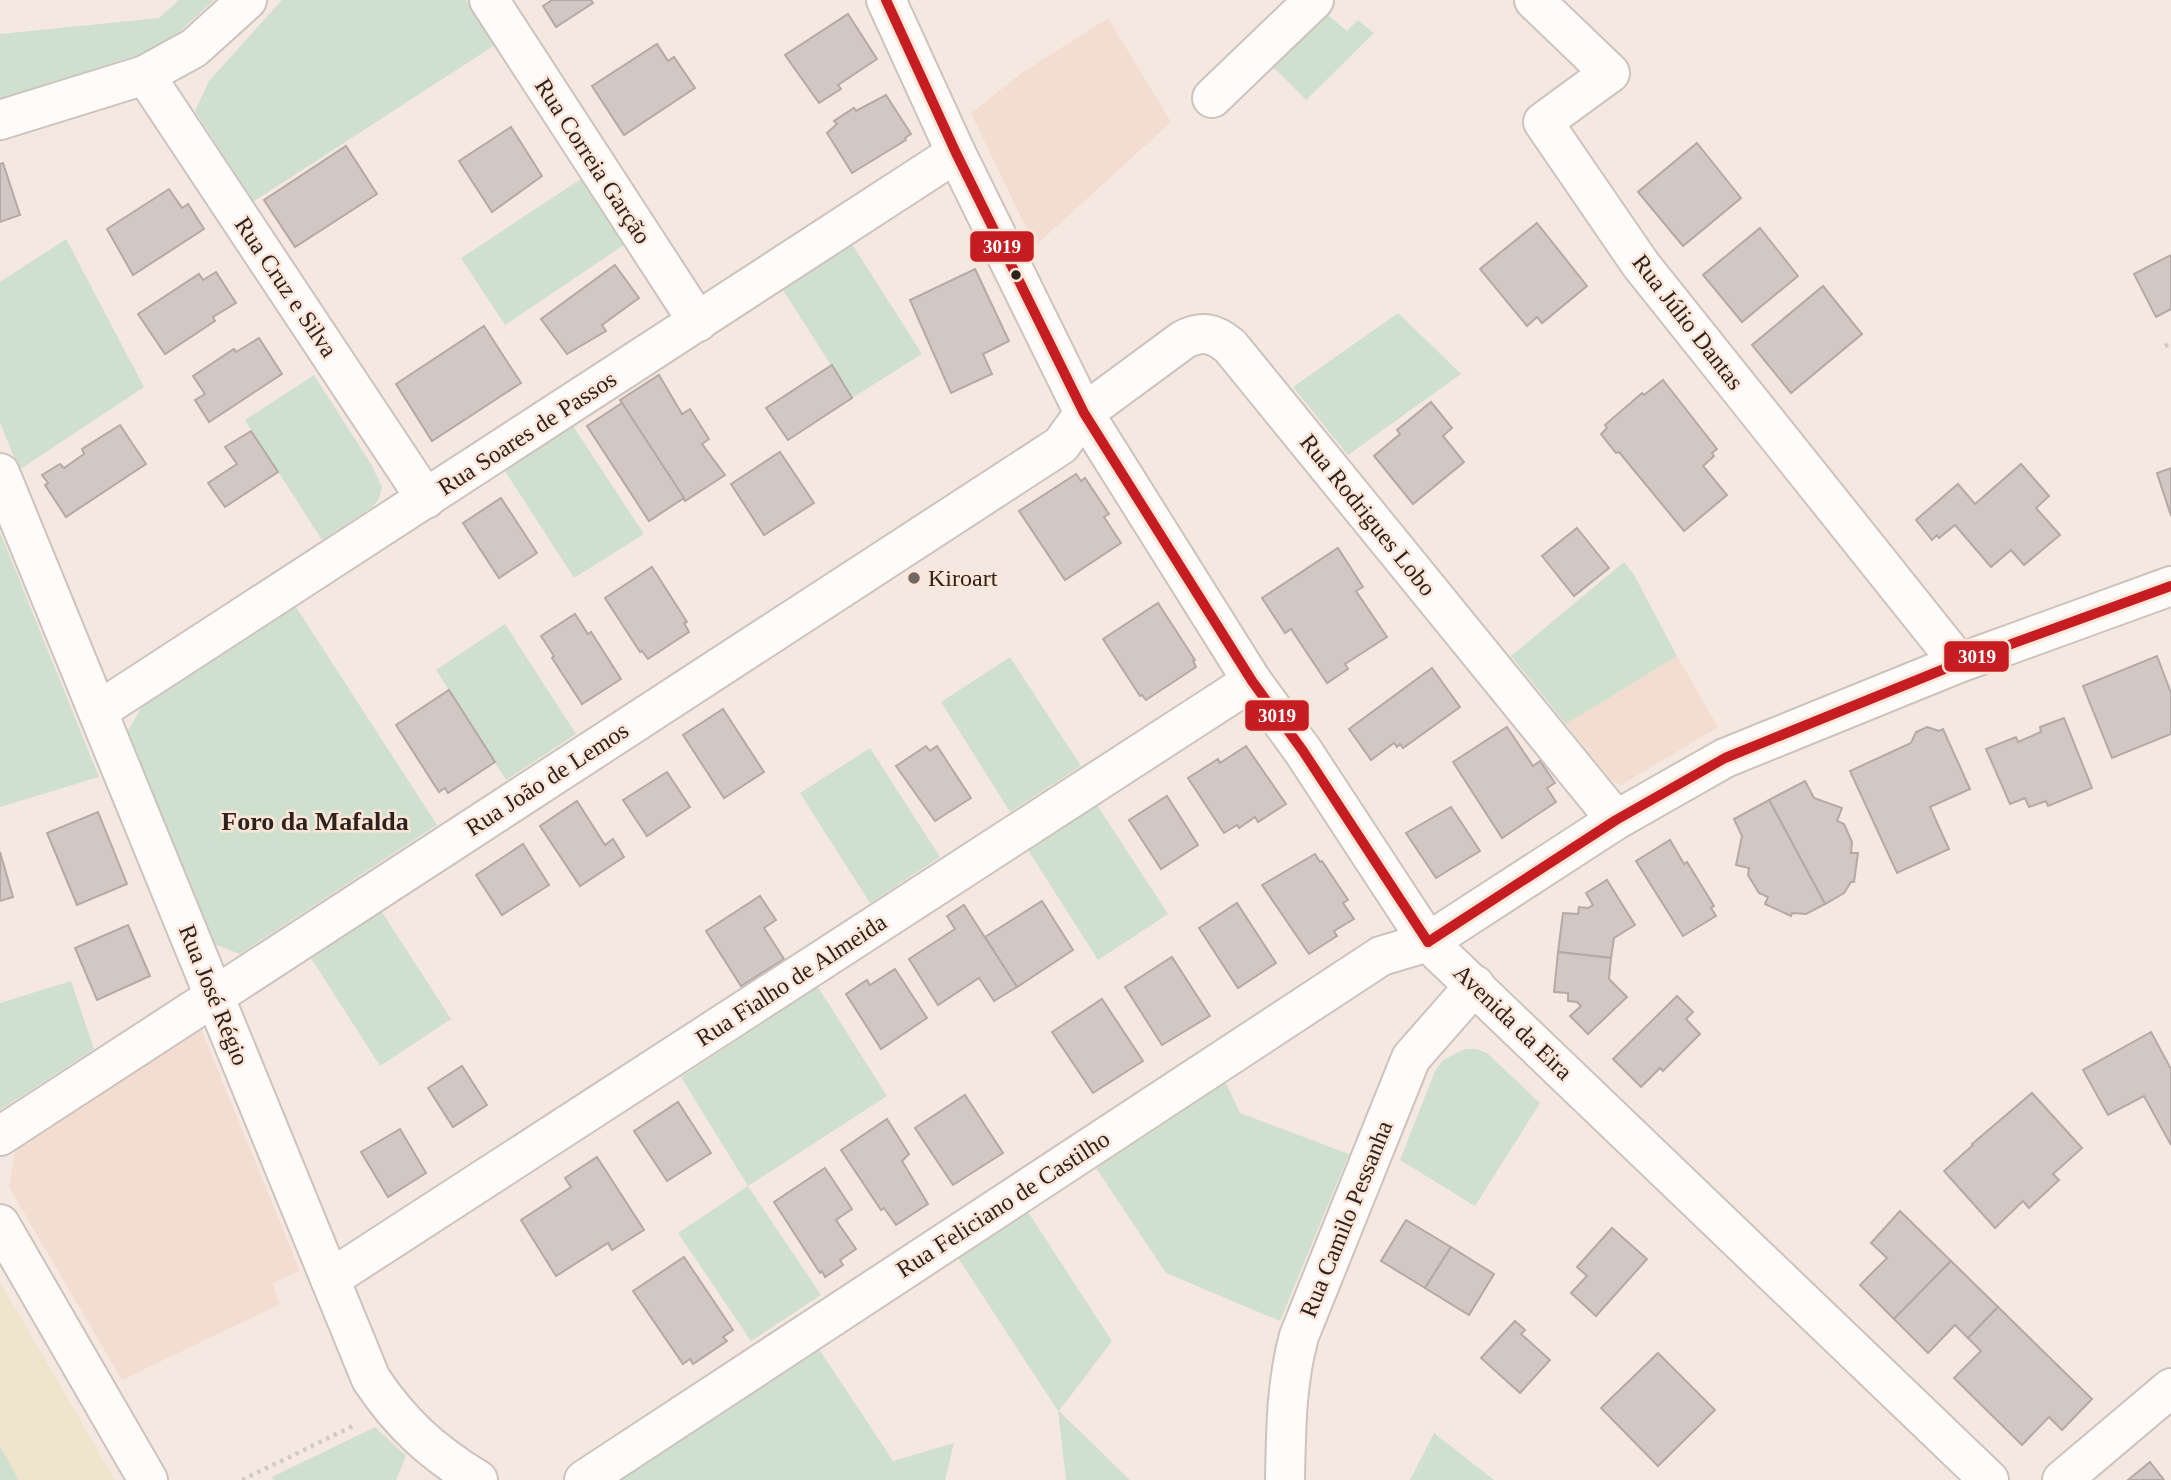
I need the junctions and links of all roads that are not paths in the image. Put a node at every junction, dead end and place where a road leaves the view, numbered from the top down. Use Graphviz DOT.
graph roads {
  1 [pos="247,0"];
  2 [pos="489,0"];
  3 [pos="886,0"];
  4 [pos="1314,0"];
  5 [pos="1534,0"];
  6 [pos="145,75"];
  7 [pos="1212,98"];
  8 [pos="0,120"];
  9 [pos="956,153"];
  10 [pos="698,322"];
  11 [pos="1084,413"];
  12 [pos="0,473"];
  13 [pos="426,499"];
  14 [pos="2171,586"];
  15 [pos="1959,663"];
  16 [pos="1252,681"];
  17 [pos="97,711"];
  18 [pos="1616,820"];
  19 [pos="1428,942"];
  20 [pos="1475,985"];
  21 [pos="214,995"];
  22 [pos="0,1136"];
  23 [pos="0,1224"];
  24 [pos="330,1279"];
  25 [pos="2171,1388"];
  26 [pos="148,1480"];
  27 [pos="478,1480"];
  28 [pos="584,1480"];
  29 [pos="1285,1480"];
  30 [pos="1989,1480"];
  31 [pos="2062,1480"];
  1 -- 6 [label="street"];
  2 -- 10 [label="street, Rua Correia Garção"];
  3 -- 9 [label="street, Avenida da Eira"];
  4 -- 7 [label="street"];
  5 -- 15 [label="street, Rua Júlio Dantas"];
  6 -- 8 [label="street"];
  6 -- 13 [label="street, Rua Cruz e Silva"];
  9 -- 10 [label="street, Rua Soares de Passos"];
  9 -- 11 [label="street, Avenida da Eira"];
  10 -- 13 [label="street, Rua Soares de Passos"];
  11 -- 16 [label="street, Avenida da Eira"];
  11 -- 18 [label="street, Rua Rodrigues Lobo"];
  11 -- 21 [label="street, Rua João de Lemos"];
  12 -- 17 [label="street, Rua José Régio"];
  13 -- 17 [label="street, Rua Soares de Passos"];
  14 -- 15 [label="street, Rua Feliciano de Castilho"];
  15 -- 18 [label="street, Rua Feliciano de Castilho"];
  16 -- 19 [label="street, Avenida da Eira"];
  16 -- 24 [label="street, Rua Fialho de Almeida"];
  17 -- 21 [label="street, Rua José Régio"];
  18 -- 19 [label="street, Rua Feliciano de Castilho"];
  19 -- 20 [label="street, Avenida da Eira"];
  19 -- 28 [label="street, Rua Feliciano de Castilho"];
  20 -- 29 [label="street, Rua Camilo Pessanha"];
  20 -- 30 [label="street, Avenida da Eira"];
  21 -- 22 [label="street, Rua João de Lemos"];
  21 -- 24 [label="street, Rua José Régio"];
  23 -- 26 [label="street"];
  24 -- 27 [label="street, Rua José Régio"];
  25 -- 31 [label="street"];
}
